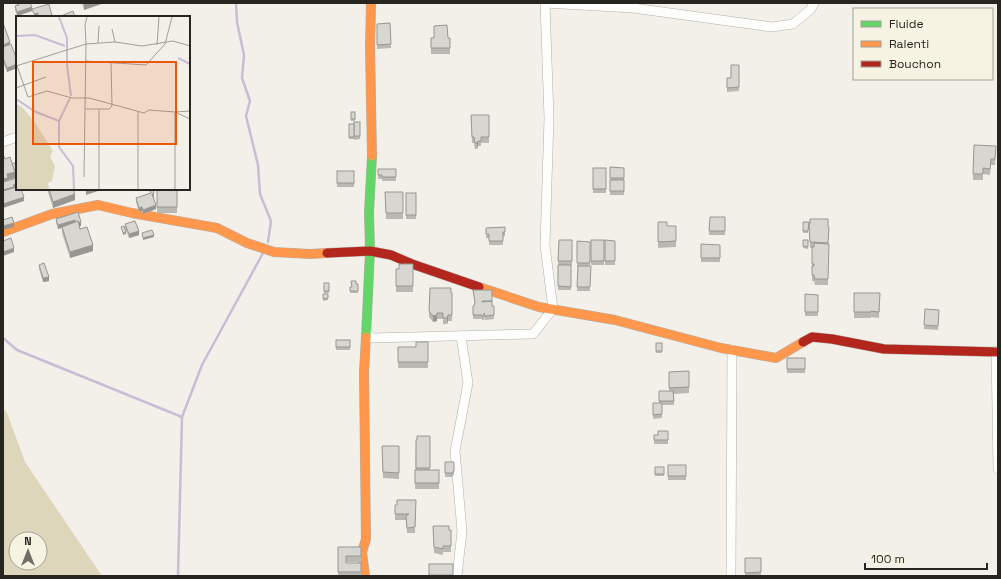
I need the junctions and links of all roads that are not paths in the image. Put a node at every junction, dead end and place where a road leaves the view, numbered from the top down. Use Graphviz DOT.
graph roads {
  1 [pos="371,3"];
  2 [pos="545,3"];
  3 [pos="814,3"];
  4 [pos="16,137"];
  5 [pos="3,142"];
  6 [pos="3,232"];
  7 [pos="370,251"];
  8 [pos="553,309"];
  9 [pos="366,331"];
  10 [pos="461,336"];
  11 [pos="732,350"];
  12 [pos="997,351"];
  13 [pos="998,470"];
  14 [pos="365,576"];
  15 [pos="457,576"];
  16 [pos="731,576"];
  1 -- 7 [label="street"];
  2 -- 3 [label="street"];
  2 -- 8 [label="street"];
  4 -- 5 [label="street"];
  6 -- 7 [label="street"];
  7 -- 8 [label="street"];
  7 -- 9 [label="street"];
  8 -- 10 [label="street"];
  8 -- 11 [label="street"];
  9 -- 10 [label="street"];
  9 -- 14 [label="street"];
  10 -- 15 [label="street"];
  11 -- 12 [label="street"];
  11 -- 16 [label="street"];
  12 -- 13 [label="street"];
}
